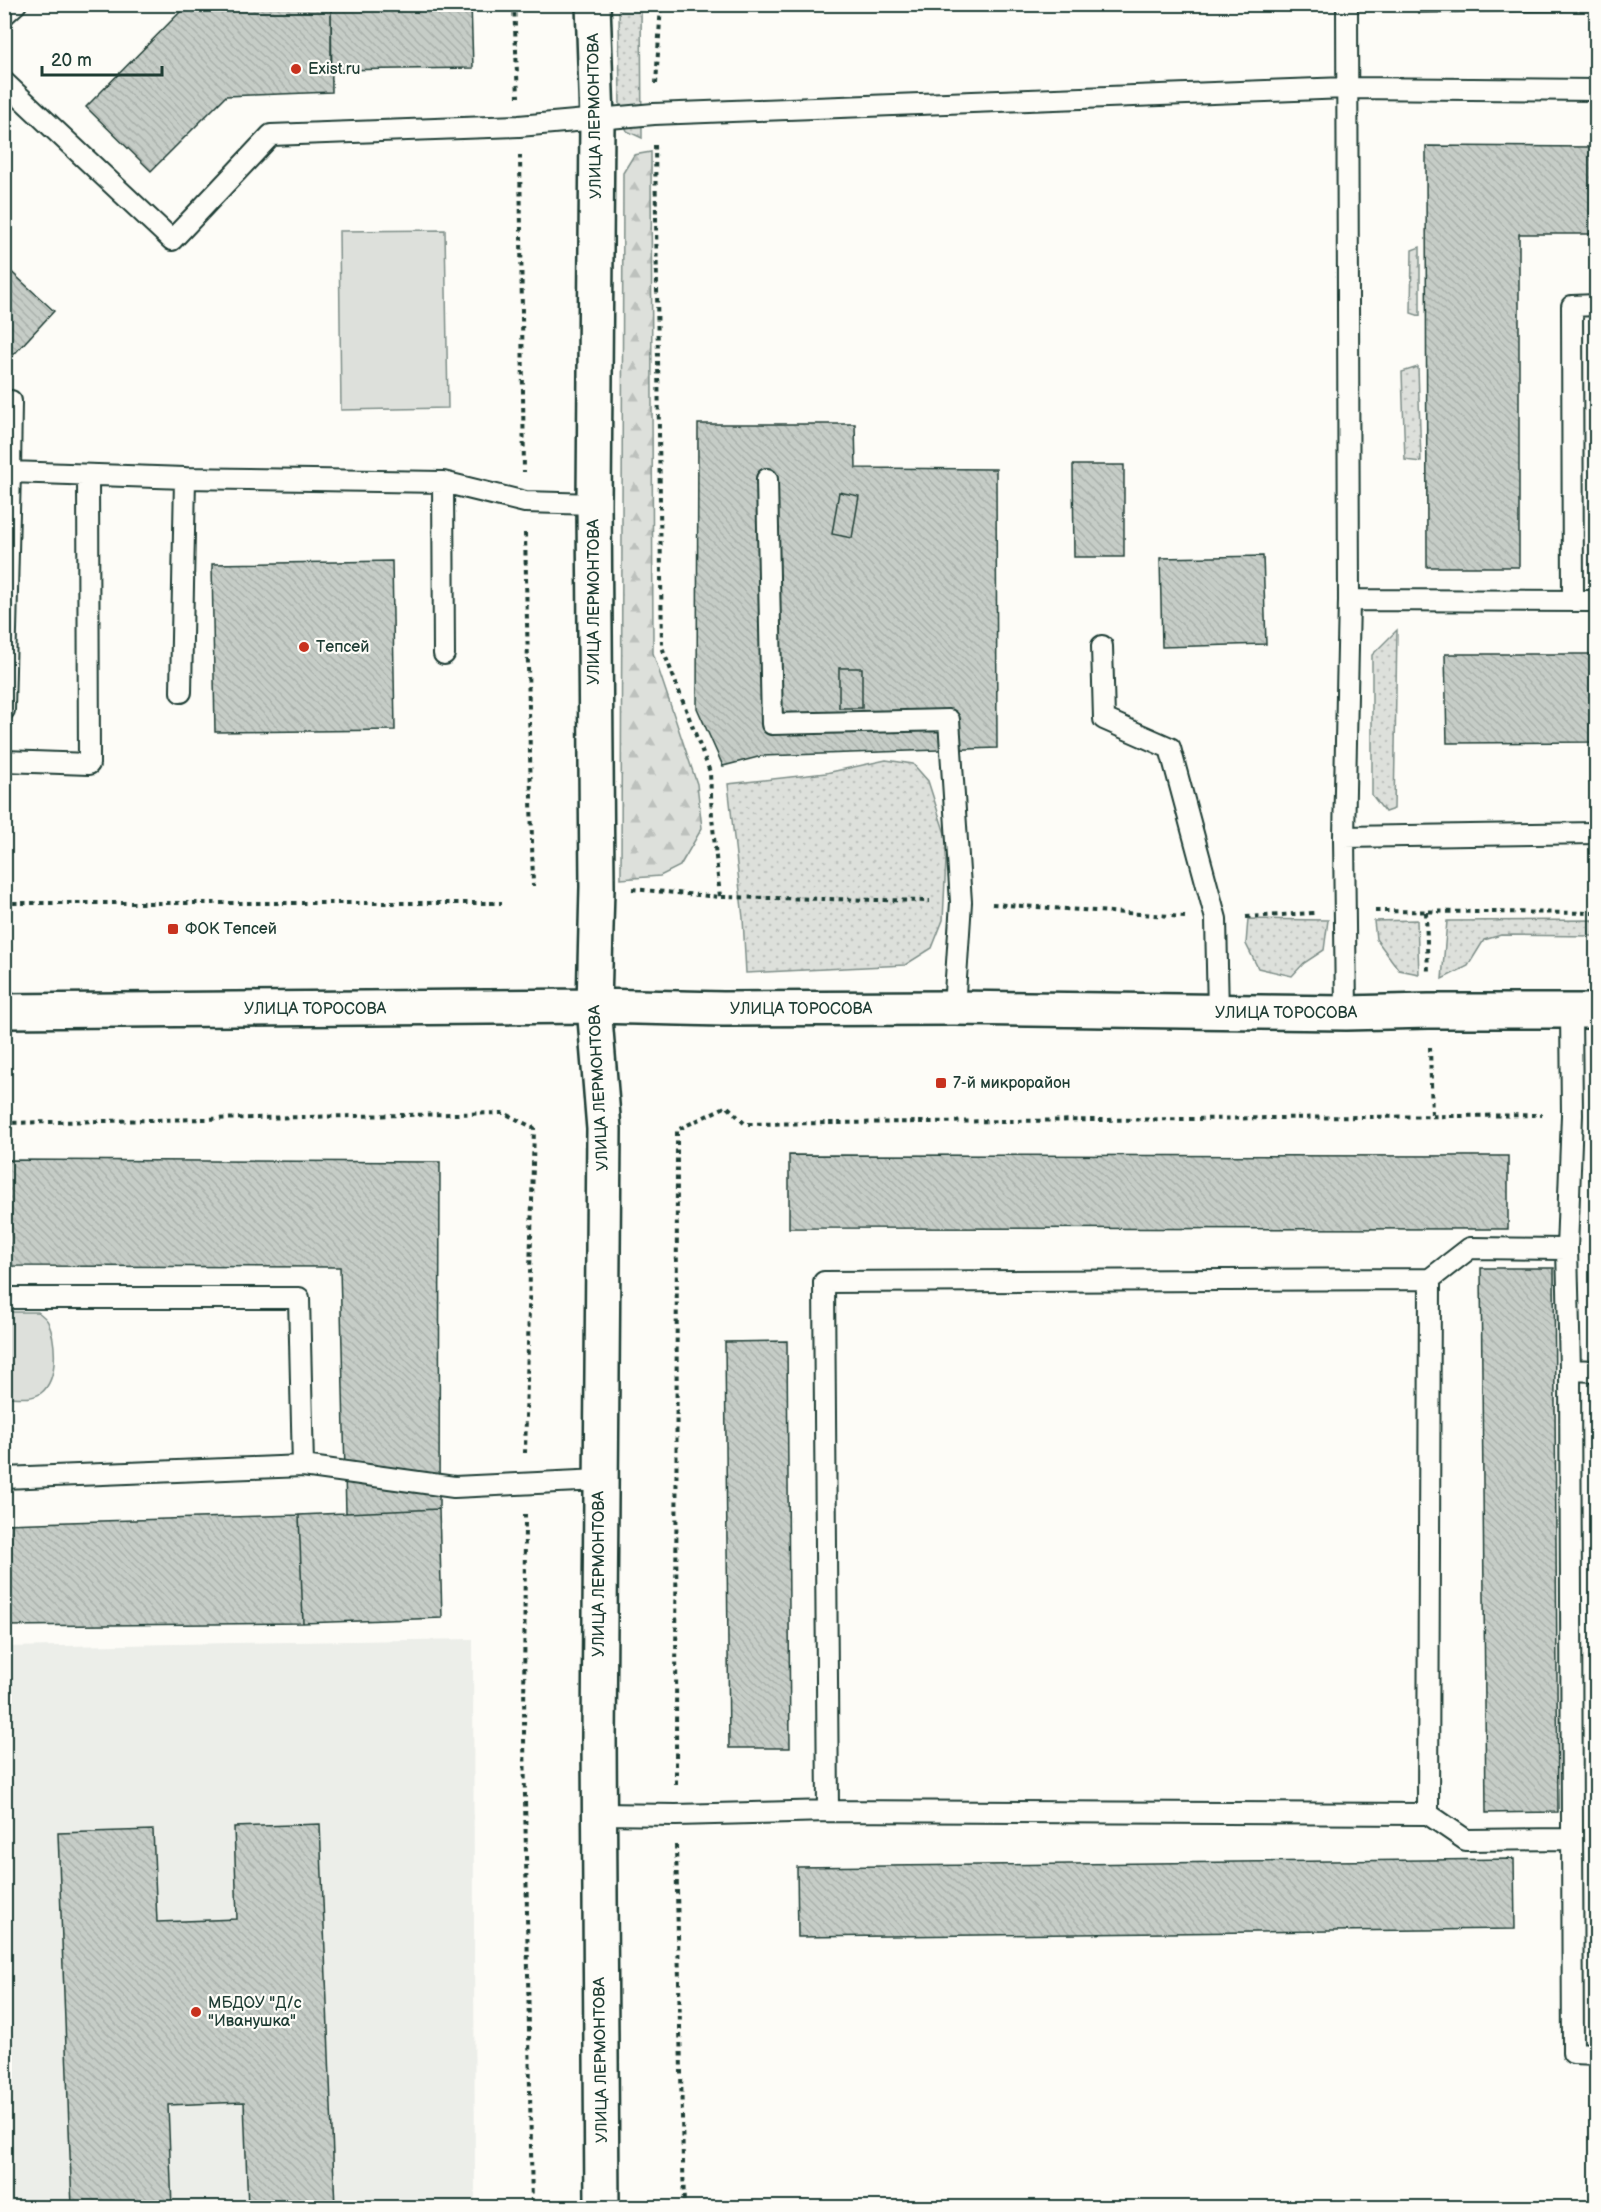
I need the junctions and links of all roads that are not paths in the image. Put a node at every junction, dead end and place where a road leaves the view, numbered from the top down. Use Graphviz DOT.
graph roads {
  1 [pos="16,4"];
  2 [pos="593,4"];
  3 [pos="1347,4"];
  4 [pos="4,15"];
  5 [pos="4,82"];
  6 [pos="1346,88"];
  7 [pos="1596,90"];
  8 [pos="597,120"];
  9 [pos="1596,305"];
  10 [pos="11,401"];
  11 [pos="10,472"];
  12 [pos="88,475"];
  13 [pos="185,478"];
  14 [pos="767,479"];
  15 [pos="443,482"];
  16 [pos="594,504"];
  17 [pos="1349,600"];
  18 [pos="1573,601"];
  19 [pos="1596,601"];
  20 [pos="1102,646"];
  21 [pos="444,654"];
  22 [pos="181,692"];
  23 [pos="4,710"];
  24 [pos="4,761"];
  25 [pos="1596,834"];
  26 [pos="1344,837"];
  27 [pos="594,1006"];
  28 [pos="954,1008"];
  29 [pos="4,1011"];
  30 [pos="1584,1011"];
  31 [pos="1218,1013"];
  32 [pos="1346,1013"];
  33 [pos="1567,1249"];
  34 [pos="1430,1279"];
  35 [pos="4,1298"];
  36 [pos="1570,1370"];
  37 [pos="1596,1371"];
  38 [pos="303,1466"];
  39 [pos="4,1478"];
  40 [pos="600,1480"];
  41 [pos="828,1811"];
  42 [pos="599,1814"];
  43 [pos="1428,1815"];
  44 [pos="1572,1839"];
  45 [pos="1596,2054"];
  46 [pos="602,2208"];
  1 -- 4 [label="lane"];
  2 -- 8 [label="street, УЛИЦА ЛЕРМОНТОВА"];
  3 -- 6 [label="lane"];
  5 -- 8 [label="lane"];
  6 -- 7 [label="lane"];
  6 -- 8 [label="lane"];
  6 -- 17 [label="lane"];
  8 -- 16 [label="street, УЛИЦА ЛЕРМОНТОВА"];
  9 -- 18 [label="lane"];
  10 -- 11 [label="lane"];
  11 -- 12 [label="lane"];
  11 -- 23 [label="lane"];
  12 -- 13 [label="lane"];
  12 -- 24 [label="lane"];
  13 -- 15 [label="lane"];
  13 -- 22 [label="lane"];
  14 -- 28 [label="lane"];
  15 -- 16 [label="lane"];
  15 -- 21 [label="lane"];
  16 -- 27 [label="street, УЛИЦА ЛЕРМОНТОВА"];
  17 -- 18 [label="lane"];
  17 -- 26 [label="lane"];
  18 -- 19 [label="lane"];
  20 -- 31 [label="lane"];
  25 -- 26 [label="lane"];
  26 -- 32 [label="lane"];
  27 -- 28 [label="street, УЛИЦА ТОРОСОВА"];
  27 -- 29 [label="street, УЛИЦА ТОРОСОВА"];
  27 -- 40 [label="street, УЛИЦА ЛЕРМОНТОВА"];
  28 -- 31 [label="street, УЛИЦА ТОРОСОВА"];
  30 -- 32 [label="street, УЛИЦА ТОРОСОВА"];
  30 -- 33 [label="lane"];
  31 -- 32 [label="street, УЛИЦА ТОРОСОВА"];
  33 -- 34 [label="lane"];
  33 -- 36 [label="lane"];
  34 -- 41 [label="lane"];
  34 -- 43 [label="lane"];
  35 -- 38 [label="lane"];
  36 -- 37 [label="lane"];
  36 -- 44 [label="lane"];
  38 -- 39 [label="lane"];
  38 -- 40 [label="lane"];
  40 -- 42 [label="street, УЛИЦА ЛЕРМОНТОВА"];
  41 -- 42 [label="lane"];
  41 -- 43 [label="lane"];
  42 -- 46 [label="street, УЛИЦА ЛЕРМОНТОВА"];
  43 -- 44 [label="lane"];
  44 -- 45 [label="lane"];
}
